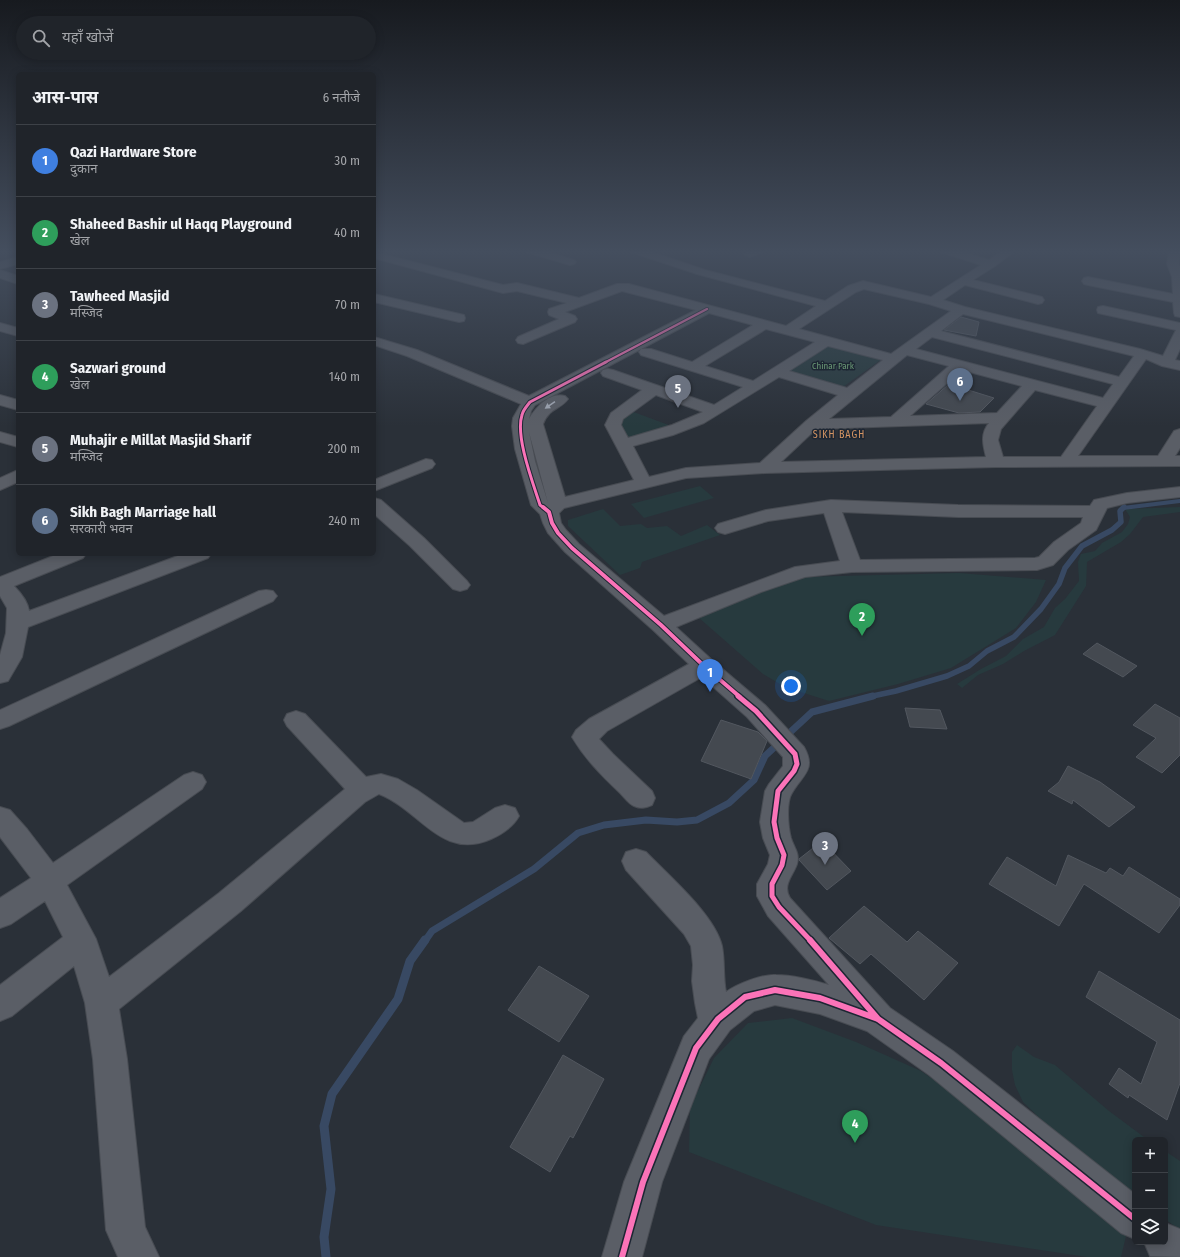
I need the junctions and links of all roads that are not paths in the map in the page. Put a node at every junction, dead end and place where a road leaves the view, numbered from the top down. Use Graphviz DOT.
graph roads {
  1 [pos="419,309"];
  2 [pos="562,309"];
  3 [pos="705,309"];
  4 [pos="821,309"];
  5 [pos="951,309"];
  6 [pos="1103,310"];
  7 [pos="713,311"];
  8 [pos="959,312"];
  9 [pos="459,318"];
  10 [pos="764,324"];
  11 [pos="0,327"];
  12 [pos="1180,327"];
  13 [pos="16,331"];
  14 [pos="787,331"];
  15 [pos="930,332"];
  16 [pos="1180,333"];
  17 [pos="523,340"];
  18 [pos="826,341"];
  19 [pos="376,342"];
  20 [pos="646,352"];
  21 [pos="899,355"];
  22 [pos="1160,362"];
  23 [pos="960,365"];
  24 [pos="693,367"];
  25 [pos="777,372"];
  26 [pos="608,373"];
  27 [pos="1122,382"];
  28 [pos="1032,384"];
  29 [pos="755,386"];
  30 [pos="654,389"];
  31 [pos="850,394"];
  32 [pos="0,400"];
  33 [pos="530,402"];
  34 [pos="1106,404"];
  35 [pos="16,405"];
  36 [pos="716,411"];
  37 [pos="1001,418"];
  38 [pos="894,422"];
  39 [pos="812,424"];
  40 [pos="1180,434"];
  41 [pos="0,437"];
  42 [pos="16,441"];
  43 [pos="623,444"];
  44 [pos="1172,460"];
  45 [pos="1066,461"];
  46 [pos="996,462"];
  47 [pos="426,464"];
  48 [pos="765,468"];
  49 [pos="644,483"];
  50 [pos="376,485"];
  51 [pos="1180,492"];
  52 [pos="376,506"];
  53 [pos="831,506"];
  54 [pos="553,508"];
  55 [pos="1095,512"];
  56 [pos="725,528"];
  57 [pos="72,556"];
  58 [pos="196,556"];
  59 [pos="852,566"];
  60 [pos="460,585"];
  61 [pos="3,592"];
  62 [pos="266,596"];
  63 [pos="18,623"];
  64 [pos="662,625"];
  65 [pos="704,666"];
  66 [pos="0,675"];
  67 [pos="0,720"];
  68 [pos="296,720"];
  69 [pos="193,782"];
  70 [pos="363,791"];
  71 [pos="642,798"];
  72 [pos="505,816"];
  73 [pos="0,818"];
  74 [pos="636,861"];
  75 [pos="50,880"];
  76 [pos="0,915"];
  77 [pos="81,941"];
  78 [pos="101,1003"];
  79 [pos="0,1004"];
  80 [pos="878,1019"];
  81 [pos="716,1021"];
  82 [pos="1132,1217"];
  83 [pos="1168,1245"];
  84 [pos="1180,1255"];
  85 [pos="139,1257"];
  86 [pos="622,1257"];
  1 -- 9 [label="street"];
  2 -- 17 [label="street"];
  3 -- 7 [label="street"];
  4 -- 14 [label="street"];
  5 -- 8 [label="street"];
  6 -- 12 [label="street"];
  7 -- 10 [label="street"];
  7 -- 20 [label="street"];
  7 -- 33 [label="street"];
  8 -- 15 [label="street"];
  8 -- 22 [label="street"];
  10 -- 14 [label="street"];
  10 -- 24 [label="street"];
  11 -- 13 [label="street"];
  14 -- 18 [label="street"];
  15 -- 21 [label="street"];
  15 -- 27 [label="street"];
  16 -- 22 [label="street"];
  18 -- 21 [label="street"];
  18 -- 25 [label="street"];
  19 -- 33 [label="street"];
  20 -- 24 [label="street"];
  20 -- 26 [label="street"];
  21 -- 23 [label="street"];
  21 -- 31 [label="street"];
  22 -- 27 [label="street"];
  23 -- 28 [label="street"];
  23 -- 38 [label="street"];
  24 -- 29 [label="street"];
  25 -- 29 [label="street"];
  25 -- 31 [label="street"];
  26 -- 30 [label="street"];
  26 -- 54 [label="street, one-way"];
  27 -- 34 [label="street"];
  28 -- 34 [label="street"];
  28 -- 37 [label="street"];
  29 -- 36 [label="street"];
  30 -- 36 [label="street"];
  30 -- 43 [label="street"];
  31 -- 39 [label="street"];
  32 -- 35 [label="street"];
  33 -- 54 [label="street"];
  34 -- 45 [label="street"];
  36 -- 43 [label="street"];
  37 -- 38 [label="street"];
  37 -- 46 [label="street"];
  38 -- 39 [label="street"];
  39 -- 48 [label="street"];
  40 -- 44 [label="street"];
  41 -- 42 [label="street"];
  43 -- 49 [label="street"];
  44 -- 45 [label="street"];
  45 -- 46 [label="street"];
  46 -- 48 [label="street"];
  47 -- 50 [label="street"];
  48 -- 49 [label="street"];
  49 -- 54 [label="street"];
  51 -- 55 [label="street"];
  52 -- 60 [label="street"];
  53 -- 55 [label="street"];
  53 -- 56 [label="street"];
  53 -- 59 [label="street"];
  54 -- 64 [label="street"];
  55 -- 59 [label="street"];
  57 -- 61 [label="street"];
  58 -- 63 [label="street"];
  59 -- 64 [label="street"];
  61 -- 63 [label="street"];
  62 -- 67 [label="street"];
  63 -- 66 [label="street"];
  64 -- 65 [label="street"];
  65 -- 71 [label="street"];
  65 -- 80 [label="street"];
  68 -- 70 [label="street"];
  69 -- 75 [label="street"];
  70 -- 72 [label="street"];
  70 -- 78 [label="street"];
  73 -- 75 [label="street"];
  74 -- 81 [label="street"];
  75 -- 76 [label="street"];
  75 -- 77 [label="street"];
  77 -- 78 [label="street"];
  77 -- 79 [label="street"];
  78 -- 85 [label="street"];
  80 -- 81 [label="street"];
  80 -- 82 [label="street"];
  81 -- 86 [label="street"];
  83 -- 84 [label="street"];
}
